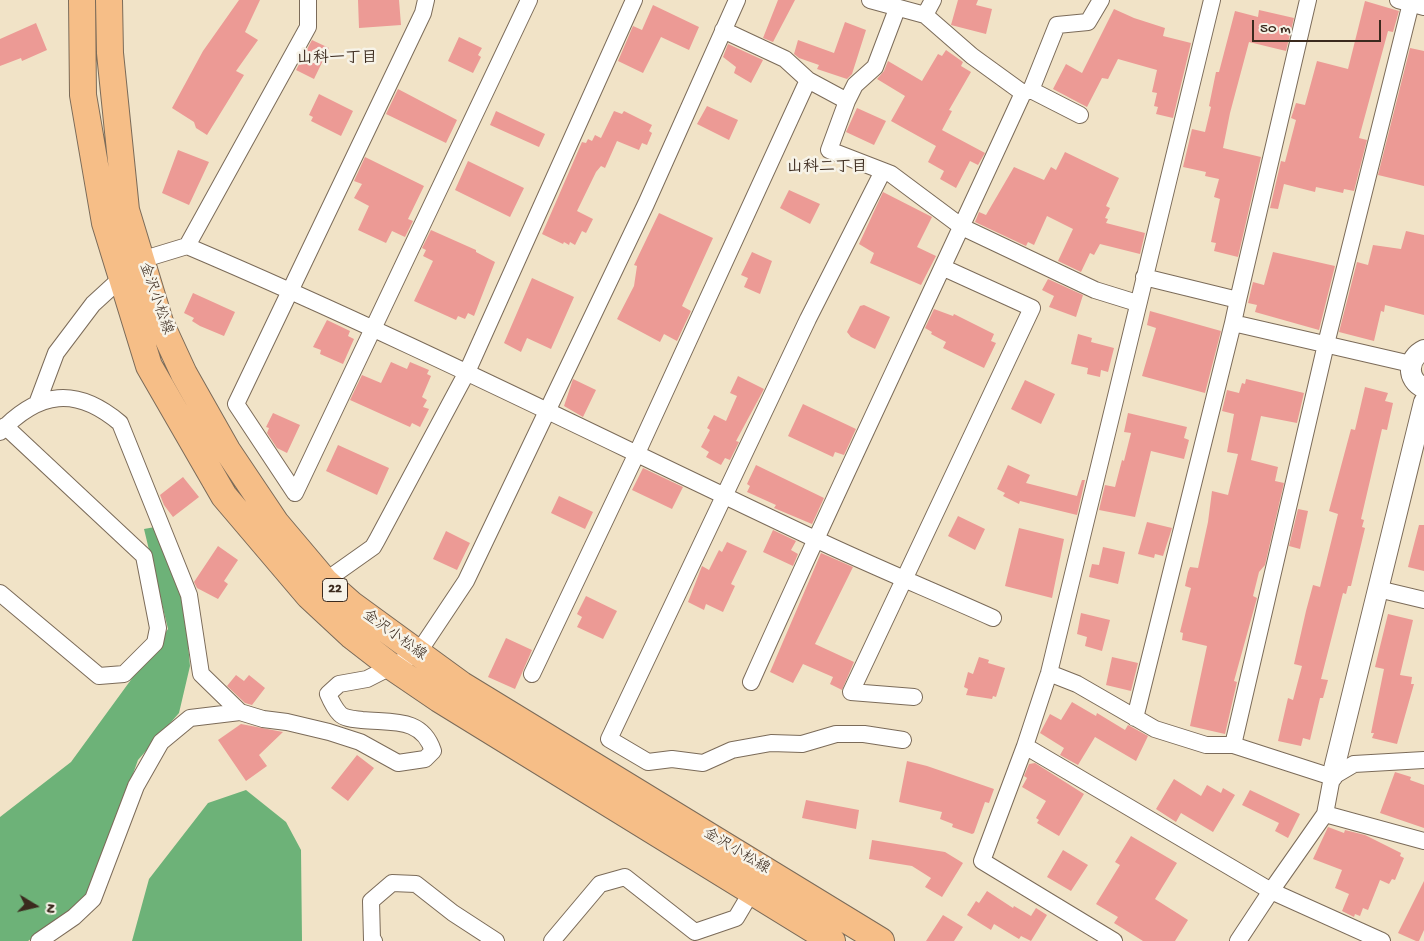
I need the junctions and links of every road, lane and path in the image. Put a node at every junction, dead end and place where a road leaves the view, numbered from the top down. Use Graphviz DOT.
graph roads {
  1 [pos="82,0"];
  2 [pos="109,0"];
  3 [pos="308,0"];
  4 [pos="426,0"];
  5 [pos="529,0"];
  6 [pos="634,0"];
  7 [pos="737,0"];
  8 [pos="870,0"];
  9 [pos="933,0"];
  10 [pos="1101,0"];
  11 [pos="1212,0"];
  12 [pos="1308,0"];
  13 [pos="1411,3"];
  14 [pos="897,9"];
  15 [pos="925,15"];
  16 [pos="723,30"];
  17 [pos="808,80"];
  18 [pos="1027,92"];
  19 [pos="847,101"];
  20 [pos="1080,115"];
  21 [pos="884,171"];
  22 [pos="962,227"];
  23 [pos="187,246"];
  24 [pos="141,260"];
  25 [pos="944,268"];
  26 [pos="1144,277"];
  27 [pos="120,278"];
  28 [pos="290,290"];
  29 [pos="1238,300"];
  30 [pos="1137,304"];
  31 [pos="1232,323"];
  32 [pos="373,329"];
  33 [pos="1326,344"];
  34 [pos="1418,357"];
  35 [pos="467,372"];
  36 [pos="1424,388"];
  37 [pos="38,401"];
  38 [pos="1424,402"];
  39 [pos="548,410"];
  40 [pos="3,429"];
  41 [pos="637,453"];
  42 [pos="725,495"];
  43 [pos="814,539"];
  44 [pos="906,579"];
  45 [pos="325,581"];
  46 [pos="1378,589"];
  47 [pos="0,593"];
  48 [pos="1424,600"];
  49 [pos="993,618"];
  50 [pos="418,653"];
  51 [pos="392,667"];
  52 [pos="532,674"];
  53 [pos="1049,674"];
  54 [pos="751,682"];
  55 [pos="914,697"];
  56 [pos="240,712"];
  57 [pos="1135,718"];
  58 [pos="903,740"];
  59 [pos="1233,745"];
  60 [pos="1026,746"];
  61 [pos="1424,760"];
  62 [pos="1332,777"];
  63 [pos="1325,814"];
  64 [pos="1424,841"];
  65 [pos="1271,891"];
  66 [pos="752,892"];
  67 [pos="39,941"];
  68 [pos="374,941"];
  69 [pos="496,941"];
  70 [pos="552,941"];
  71 [pos="832,941"];
  72 [pos="881,941"];
  73 [pos="1114,941"];
  74 [pos="1238,941"];
  75 [pos="1382,941"];
  1 -- 27 [label="main road, 金沢小松線 / 22"];
  2 -- 24 [label="main road, 金沢小松線 / 22"];
  3 -- 23 [label="street"];
  4 -- 28 [label="street"];
  5 -- 32 [label="street"];
  6 -- 35 [label="street"];
  7 -- 16 [label="street"];
  8 -- 14 [label="street"];
  9 -- 15 [label="street"];
  10 -- 18 [label="street"];
  11 -- 26 [label="street"];
  12 -- 29 [label="street"];
  13 -- 33 [label="street"];
  14 -- 15 [label="street"];
  14 -- 19 [label="street"];
  15 -- 18 [label="street"];
  16 -- 17 [label="street"];
  16 -- 39 [label="street"];
  17 -- 19 [label="street"];
  17 -- 41 [label="street"];
  18 -- 20 [label="street"];
  18 -- 22 [label="street"];
  19 -- 21 [label="street"];
  21 -- 22 [label="street"];
  21 -- 42 [label="street"];
  22 -- 25 [label="street"];
  22 -- 30 [label="street"];
  23 -- 24 [label="street"];
  23 -- 28 [label="street"];
  24 -- 27 [label="street"];
  24 -- 45 [label="main road, 金沢小松線 / 22"];
  25 -- 43 [label="street"];
  25 -- 44 [label="street"];
  26 -- 29 [label="street"];
  26 -- 30 [label="street"];
  27 -- 37 [label="street"];
  27 -- 51 [label="main road, 金沢小松線 / 22"];
  28 -- 32 [label="street"];
  28 -- 32 [label="street"];
  29 -- 31 [label="street"];
  30 -- 53 [label="street"];
  31 -- 33 [label="street"];
  31 -- 57 [label="street"];
  32 -- 35 [label="street"];
  33 -- 34 [label="street"];
  33 -- 59 [label="street"];
  34 -- 36 [label="street"];
  35 -- 39 [label="street"];
  35 -- 45 [label="street"];
  37 -- 40 [label="street"];
  37 -- 56 [label="street"];
  38 -- 46 [label="street"];
  39 -- 41 [label="street"];
  39 -- 50 [label="street"];
  40 -- 47 [label="street"];
  41 -- 42 [label="street"];
  41 -- 52 [label="street"];
  42 -- 43 [label="street"];
  42 -- 58 [label="street"];
  43 -- 44 [label="street"];
  43 -- 54 [label="street"];
  44 -- 49 [label="street"];
  44 -- 55 [label="street"];
  45 -- 50 [label="main road, 金沢小松線 / 22"];
  46 -- 48 [label="street"];
  46 -- 62 [label="street"];
  50 -- 51 [label="street"];
  50 -- 72 [label="main road, 金沢小松線 / 22"];
  51 -- 56 [label="street"];
  51 -- 66 [label="main road, 金沢小松線 / 22"];
  53 -- 57 [label="street"];
  53 -- 60 [label="street"];
  56 -- 67 [label="street"];
  57 -- 59 [label="street"];
  59 -- 62 [label="street"];
  60 -- 65 [label="street"];
  60 -- 73 [label="street"];
  61 -- 62 [label="street"];
  62 -- 63 [label="street"];
  63 -- 64 [label="street"];
  63 -- 65 [label="street"];
  65 -- 74 [label="street"];
  65 -- 75 [label="street"];
  66 -- 70 [label="street"];
  66 -- 71 [label="main road, 金沢小松線 / 22"];
  68 -- 69 [label="street"];
}
